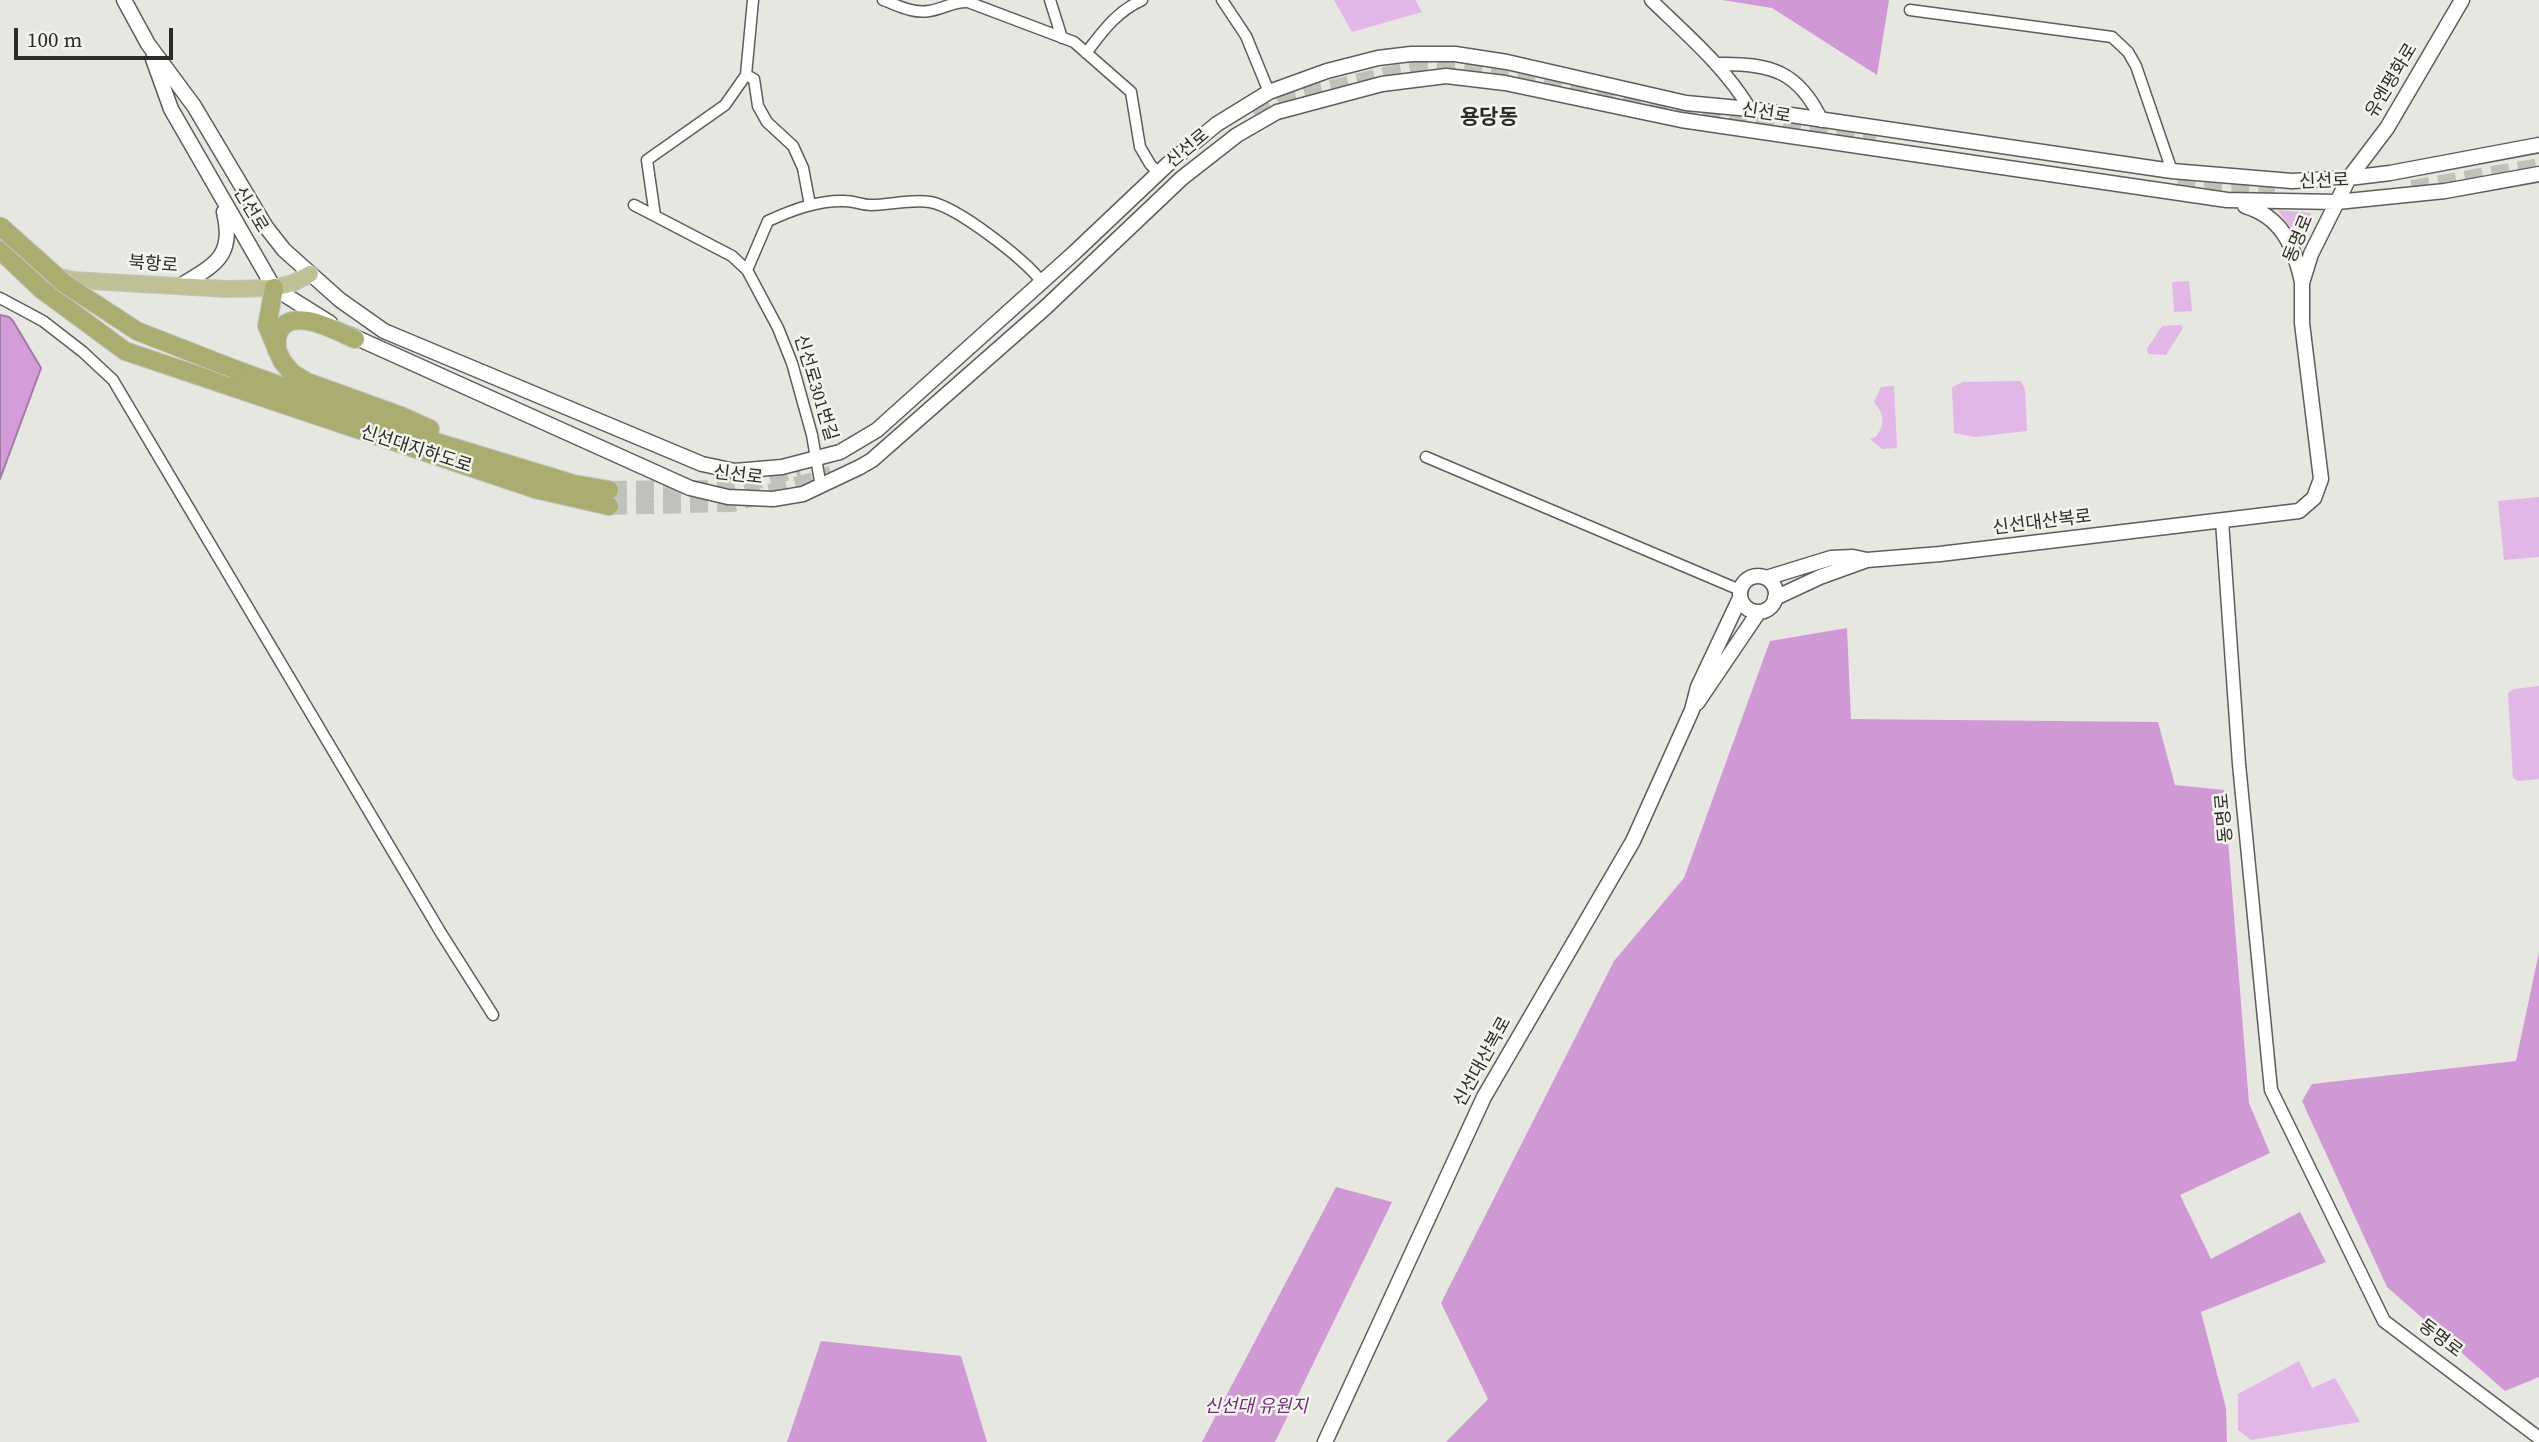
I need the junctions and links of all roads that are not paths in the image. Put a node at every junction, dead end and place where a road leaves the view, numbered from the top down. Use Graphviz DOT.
graph roads {
  1 [pos="124,0"];
  2 [pos="753,0"];
  3 [pos="883,0"];
  4 [pos="1051,0"];
  5 [pos="1142,0"];
  6 [pos="1222,0"];
  7 [pos="1651,0"];
  8 [pos="2462,0"];
  9 [pos="959,1"];
  10 [pos="1910,10"];
  11 [pos="1062,38"];
  12 [pos="148,44"];
  13 [pos="1086,53"];
  14 [pos="1718,64"];
  15 [pos="746,75"];
  16 [pos="1269,92"];
  17 [pos="1750,108"];
  18 [pos="1237,110"];
  19 [pos="1822,121"];
  20 [pos="1248,127"];
  21 [pos="2539,145"];
  22 [pos="2172,171"];
  23 [pos="1158,173"];
  24 [pos="2539,174"];
  25 [pos="2349,178"];
  26 [pos="220,197"];
  27 [pos="2227,200"];
  28 [pos="2337,202"];
  29 [pos="634,205"];
  30 [pos="810,205"];
  31 [pos="655,216"];
  32 [pos="0,226"];
  33 [pos="0,248"];
  34 [pos="747,270"];
  35 [pos="310,274"];
  36 [pos="1042,282"];
  37 [pos="2302,283"];
  38 [pos="180,286"];
  39 [pos="274,288"];
  40 [pos="0,298"];
  41 [pos="355,339"];
  42 [pos="277,351"];
  43 [pos="1426,457"];
  44 [pos="489,458"];
  45 [pos="817,458"];
  46 [pos="821,487"];
  47 [pos="2222,521"];
  48 [pos="1867,560"];
  49 [pos="1766,578"];
  50 [pos="1740,594"];
  51 [pos="1775,598"];
  52 [pos="1758,612"];
  53 [pos="1692,710"];
  54 [pos="493,1015"];
  55 [pos="2539,1438"];
  56 [pos="1325,1442"];
  1 -- 12 [label="main road, 신선로"];
  2 -- 15 [label="street"];
  3 -- 9 [label="street"];
  4 -- 11 [label="street"];
  5 -- 13 [label="street"];
  6 -- 16 [label="street"];
  7 -- 14 [label="street"];
  8 -- 25 [label="main road, 유엔평화로"];
  9 -- 11 [label="street"];
  10 -- 22 [label="street"];
  11 -- 13 [label="street"];
  12 -- 26 [label="main road, 신선로"];
  12 -- 35 [label="main road, 신선로"];
  13 -- 23 [label="street"];
  14 -- 17 [label="street"];
  14 -- 19 [label="street"];
  15 -- 30 [label="street"];
  15 -- 31 [label="street"];
  16 -- 17 [label="main road, 신선로"];
  16 -- 18 [label="main road, 신선로"];
  17 -- 19 [label="main road, 신선로"];
  18 -- 20 [label="main road"];
  18 -- 23 [label="main road, 신선로"];
  19 -- 22 [label="main road, 신선로"];
  20 -- 27 [label="main road, 신선로"];
  20 -- 46 [label="main road, 신선로"];
  21 -- 25 [label="main road, 신선로"];
  22 -- 25 [label="main road, 신선로"];
  23 -- 36 [label="main road, 신선로"];
  24 -- 28 [label="main road, 신선로"];
  25 -- 28 [label="main road, 동명로"];
  26 -- 38 [label="main road"];
  26 -- 39 [label="main road, 신선로"];
  27 -- 28 [label="main road, 신선로"];
  27 -- 37 [label="main road"];
  28 -- 37 [label="main road, 동명로"];
  29 -- 31 [label="street, 신선로301번길"];
  30 -- 34 [label="street"];
  30 -- 36 [label="street"];
  31 -- 34 [label="street, 신선로301번길"];
  32 -- 44 [label="highway, 신선대지하도로, bridge"];
  33 -- 38 [label="main road, 북항로"];
  33 -- 44 [label="highway, 신선대지하도로"];
  34 -- 45 [label="street, 신선로301번길"];
  35 -- 39 [label="main road, 북항로"];
  35 -- 45 [label="main road, 신선로"];
  36 -- 45 [label="main road, 신선로"];
  37 -- 47 [label="main road, 동명로"];
  38 -- 39 [label="main road, 북항로"];
  39 -- 41 [label="main road, 신선로"];
  39 -- 42 [label="highway"];
  40 -- 54 [label="street"];
  41 -- 42 [label="highway"];
  41 -- 46 [label="main road, 신선로"];
  42 -- 44 [label="highway"];
  43 -- 50 [label="street"];
  45 -- 46 [label="street, 신선로301번길"];
  47 -- 48 [label="main road, 신선대산복로"];
  47 -- 55 [label="street, 동명로"];
  48 -- 49 [label="main road, 신선대산복로"];
  48 -- 51 [label="main road, 신선대산복로"];
  49 -- 50 [label="main road, 신선대산복로"];
  49 -- 51 [label="main road"];
  50 -- 52 [label="main road"];
  50 -- 53 [label="main road, 신선대산복로"];
  51 -- 52 [label="main road, 신선대산복로"];
  52 -- 53 [label="main road, 신선대산복로"];
  53 -- 56 [label="main road, 신선대산복로"];
}
